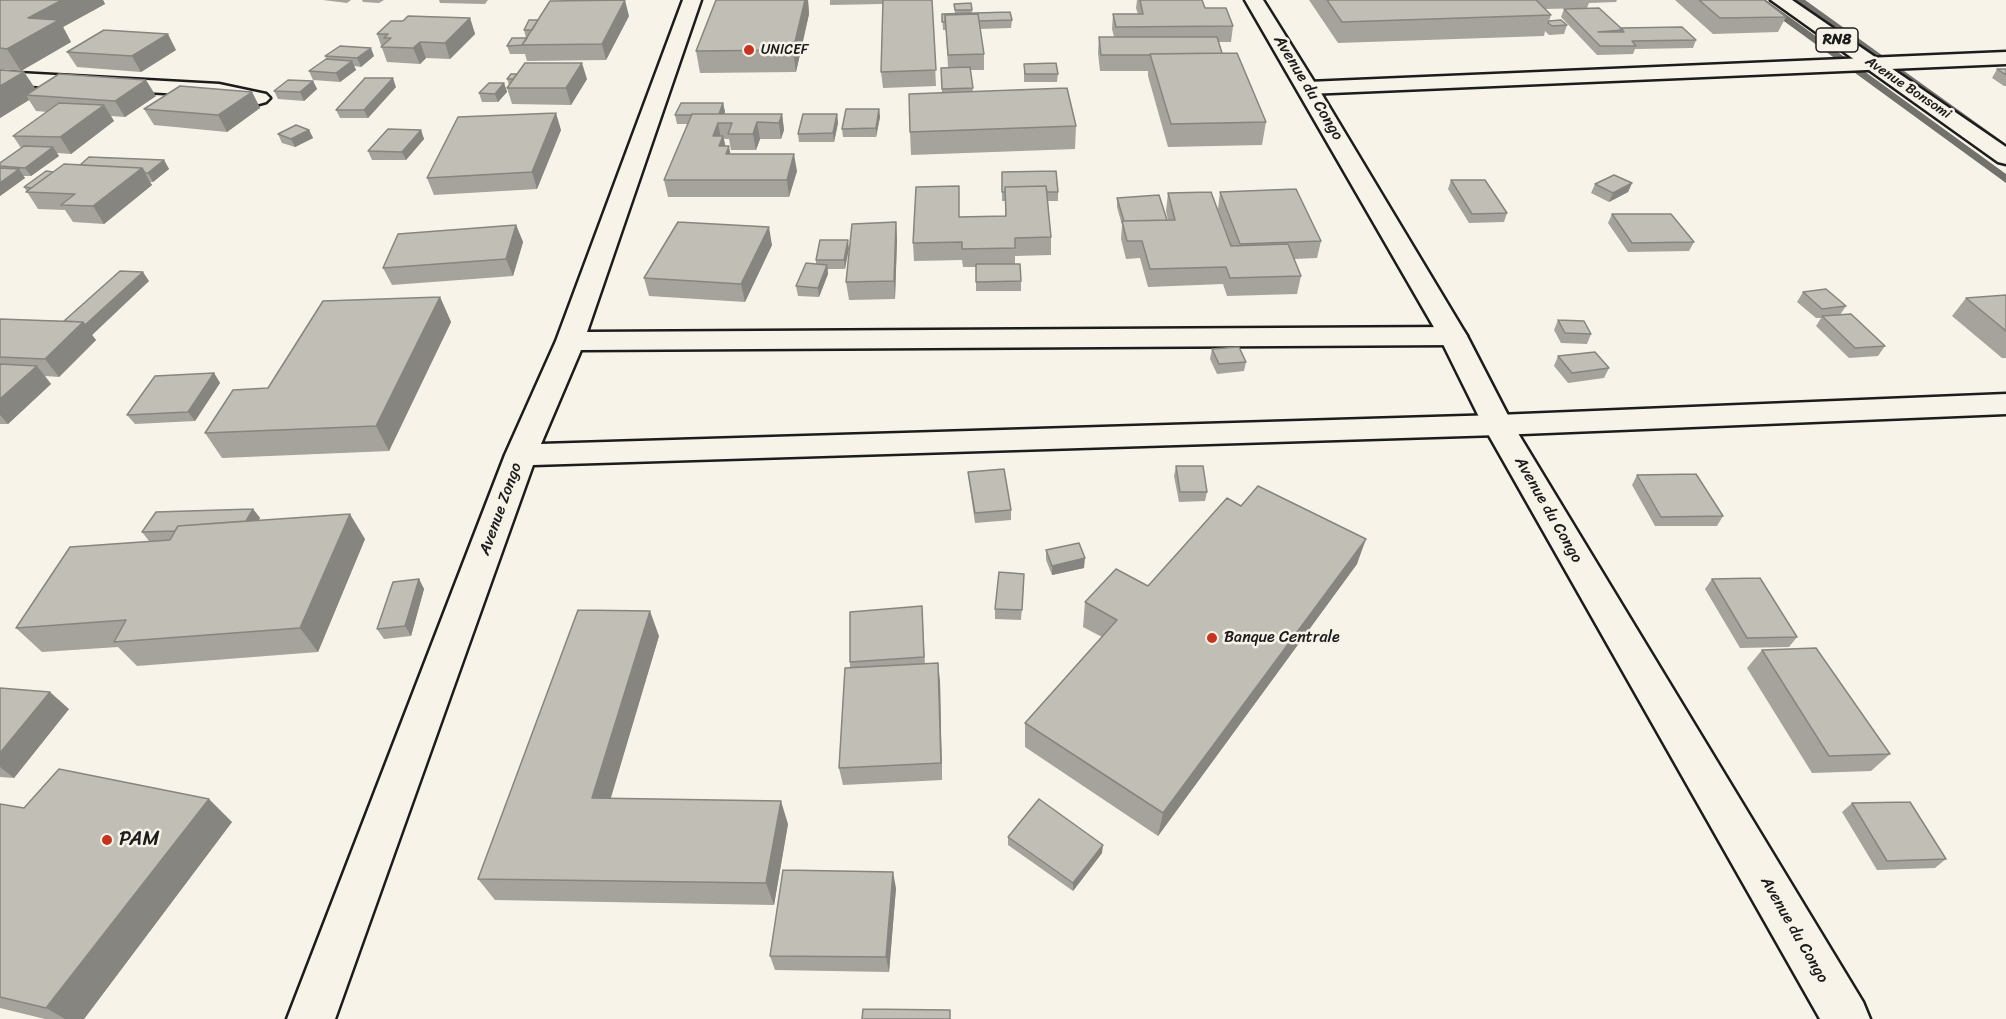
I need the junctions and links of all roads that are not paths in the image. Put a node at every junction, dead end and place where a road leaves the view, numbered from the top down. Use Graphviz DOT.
graph roads {
  1 [pos="692,0"];
  2 [pos="1254,0"];
  3 [pos="1780,0"];
  4 [pos="2006,58"];
  5 [pos="1872,64"];
  6 [pos="0,78"];
  7 [pos="1308,88"];
  8 [pos="259,98"];
  9 [pos="2006,157"];
  10 [pos="1453,336"];
  11 [pos="570,342"];
  12 [pos="2006,404"];
  13 [pos="1498,425"];
  14 [pos="521,454"];
  15 [pos="311,1019"];
  16 [pos="1846,1019"];
  1 -- 11 [label="street, Avenue Zongo"];
  2 -- 7 [label="street, Avenue du Congo"];
  3 -- 5 [label="street, Avenue Bonsomi / RN8"];
  4 -- 5 [label="street"];
  5 -- 7 [label="street"];
  5 -- 9 [label="street, Avenue Bonsomi / RN8"];
  6 -- 8 [label="street"];
  7 -- 10 [label="street, Avenue du Congo"];
  10 -- 11 [label="street"];
  10 -- 13 [label="street, Avenue du Congo"];
  11 -- 14 [label="street, Avenue Zongo"];
  12 -- 13 [label="street"];
  13 -- 14 [label="street"];
  13 -- 16 [label="street, Avenue du Congo"];
  14 -- 15 [label="street, Avenue Zongo"];
}
